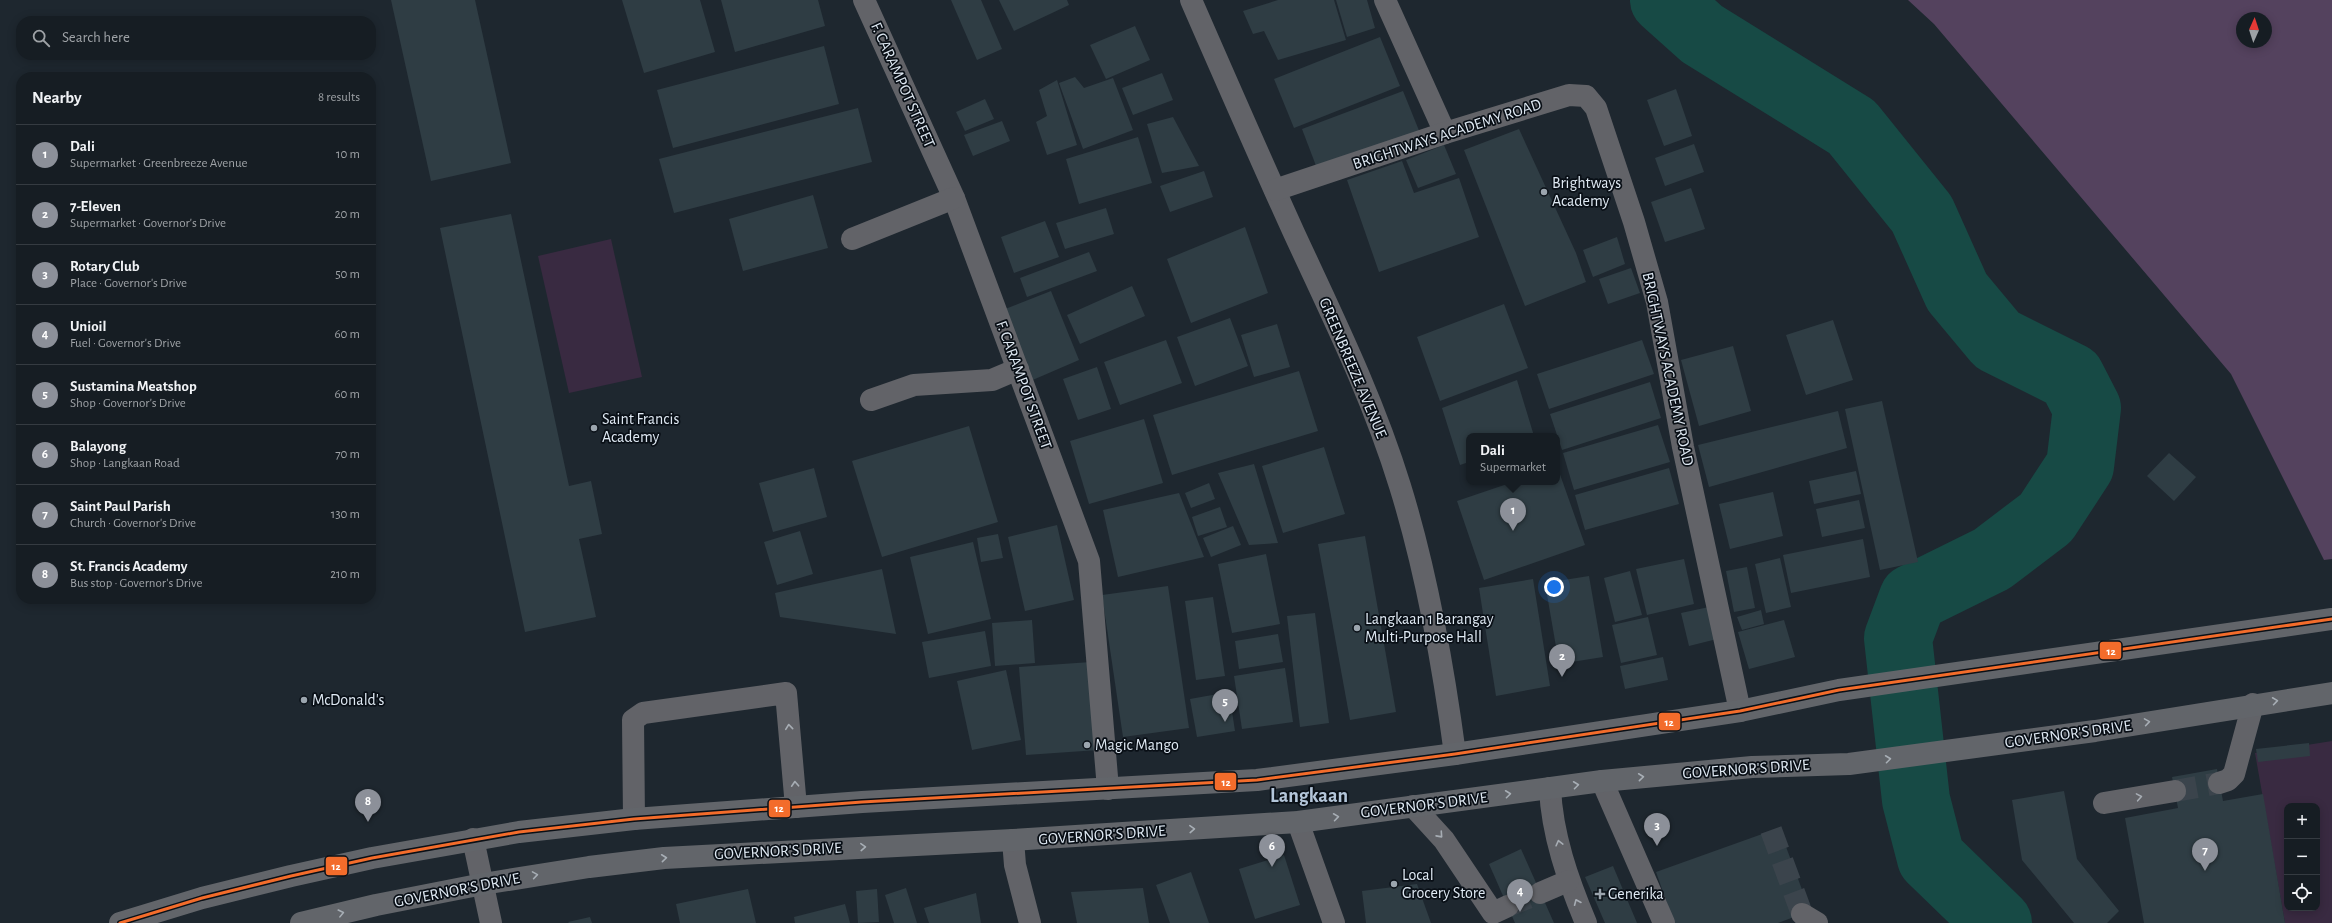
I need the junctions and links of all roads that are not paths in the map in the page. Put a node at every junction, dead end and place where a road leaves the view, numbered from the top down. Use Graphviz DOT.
graph roads {
  1 [pos="864,0"];
  2 [pos="1191,0"];
  3 [pos="1385,0"];
  4 [pos="1445,133"];
  5 [pos="1275,190"];
  6 [pos="954,198"];
  7 [pos="852,239"];
  8 [pos="1018,368"];
  9 [pos="871,400"];
  10 [pos="2332,620"];
  11 [pos="2332,693"];
  12 [pos="2253,704"];
  13 [pos="1740,711"];
  14 [pos="1455,754"];
  15 [pos="1602,781"];
  16 [pos="2219,783"];
  17 [pos="1550,788"];
  18 [pos="1108,789"];
  19 [pos="2175,791"];
  20 [pos="2104,803"];
  21 [pos="1413,806"];
  22 [pos="796,807"];
  23 [pos="634,819"];
  24 [pos="1298,822"];
  25 [pos="473,839"];
  26 [pos="1013,840"];
  27 [pos="1568,881"];
  28 [pos="483,884"];
  29 [pos="1540,893"];
  30 [pos="1508,906"];
  31 [pos="120,923"];
  32 [pos="302,923"];
  33 [pos="492,923"];
  34 [pos="1030,923"];
  35 [pos="1334,923"];
  36 [pos="1586,923"];
  37 [pos="1664,923"];
  1 -- 6 [label="street, F. CARAMPOT STREET"];
  2 -- 5 [label="street, GREENBREEZE AVENUE"];
  3 -- 4 [label="street"];
  4 -- 5 [label="street, BRIGHTWAYS ACADEMY ROAD"];
  4 -- 13 [label="street, BRIGHTWAYS ACADEMY ROAD"];
  5 -- 14 [label="street, GREENBREEZE AVENUE"];
  6 -- 7 [label="street"];
  6 -- 8 [label="street, F. CARAMPOT STREET"];
  8 -- 9 [label="street"];
  8 -- 18 [label="street, F. CARAMPOT STREET"];
  10 -- 13 [label="main road"];
  12 -- 11 [label="main road, GOVERNOR'S DRIVE, one-way"];
  15 -- 12 [label="main road, GOVERNOR'S DRIVE, one-way"];
  12 -- 16 [label="street"];
  13 -- 14 [label="main road"];
  14 -- 18 [label="main road"];
  17 -- 15 [label="main road, GOVERNOR'S DRIVE, one-way"];
  15 -- 37 [label="street"];
  21 -- 17 [label="main road, GOVERNOR'S DRIVE, one-way"];
  27 -- 17 [label="street, one-way"];
  18 -- 22 [label="main road"];
  20 -- 19 [label="street, one-way"];
  24 -- 21 [label="main road, GOVERNOR'S DRIVE, one-way"];
  21 -- 30 [label="street, one-way"];
  22 -- 23 [label="main road"];
  22 -- 23 [label="street, one-way"];
  23 -- 25 [label="main road"];
  26 -- 24 [label="main road, GOVERNOR'S DRIVE, one-way"];
  24 -- 35 [label="street"];
  25 -- 28 [label="street"];
  25 -- 31 [label="main road"];
  28 -- 26 [label="main road, GOVERNOR'S DRIVE, one-way"];
  26 -- 34 [label="street"];
  27 -- 29 [label="street"];
  36 -- 27 [label="street, one-way"];
  32 -- 28 [label="main road, GOVERNOR'S DRIVE, one-way"];
  28 -- 33 [label="street"];
}
